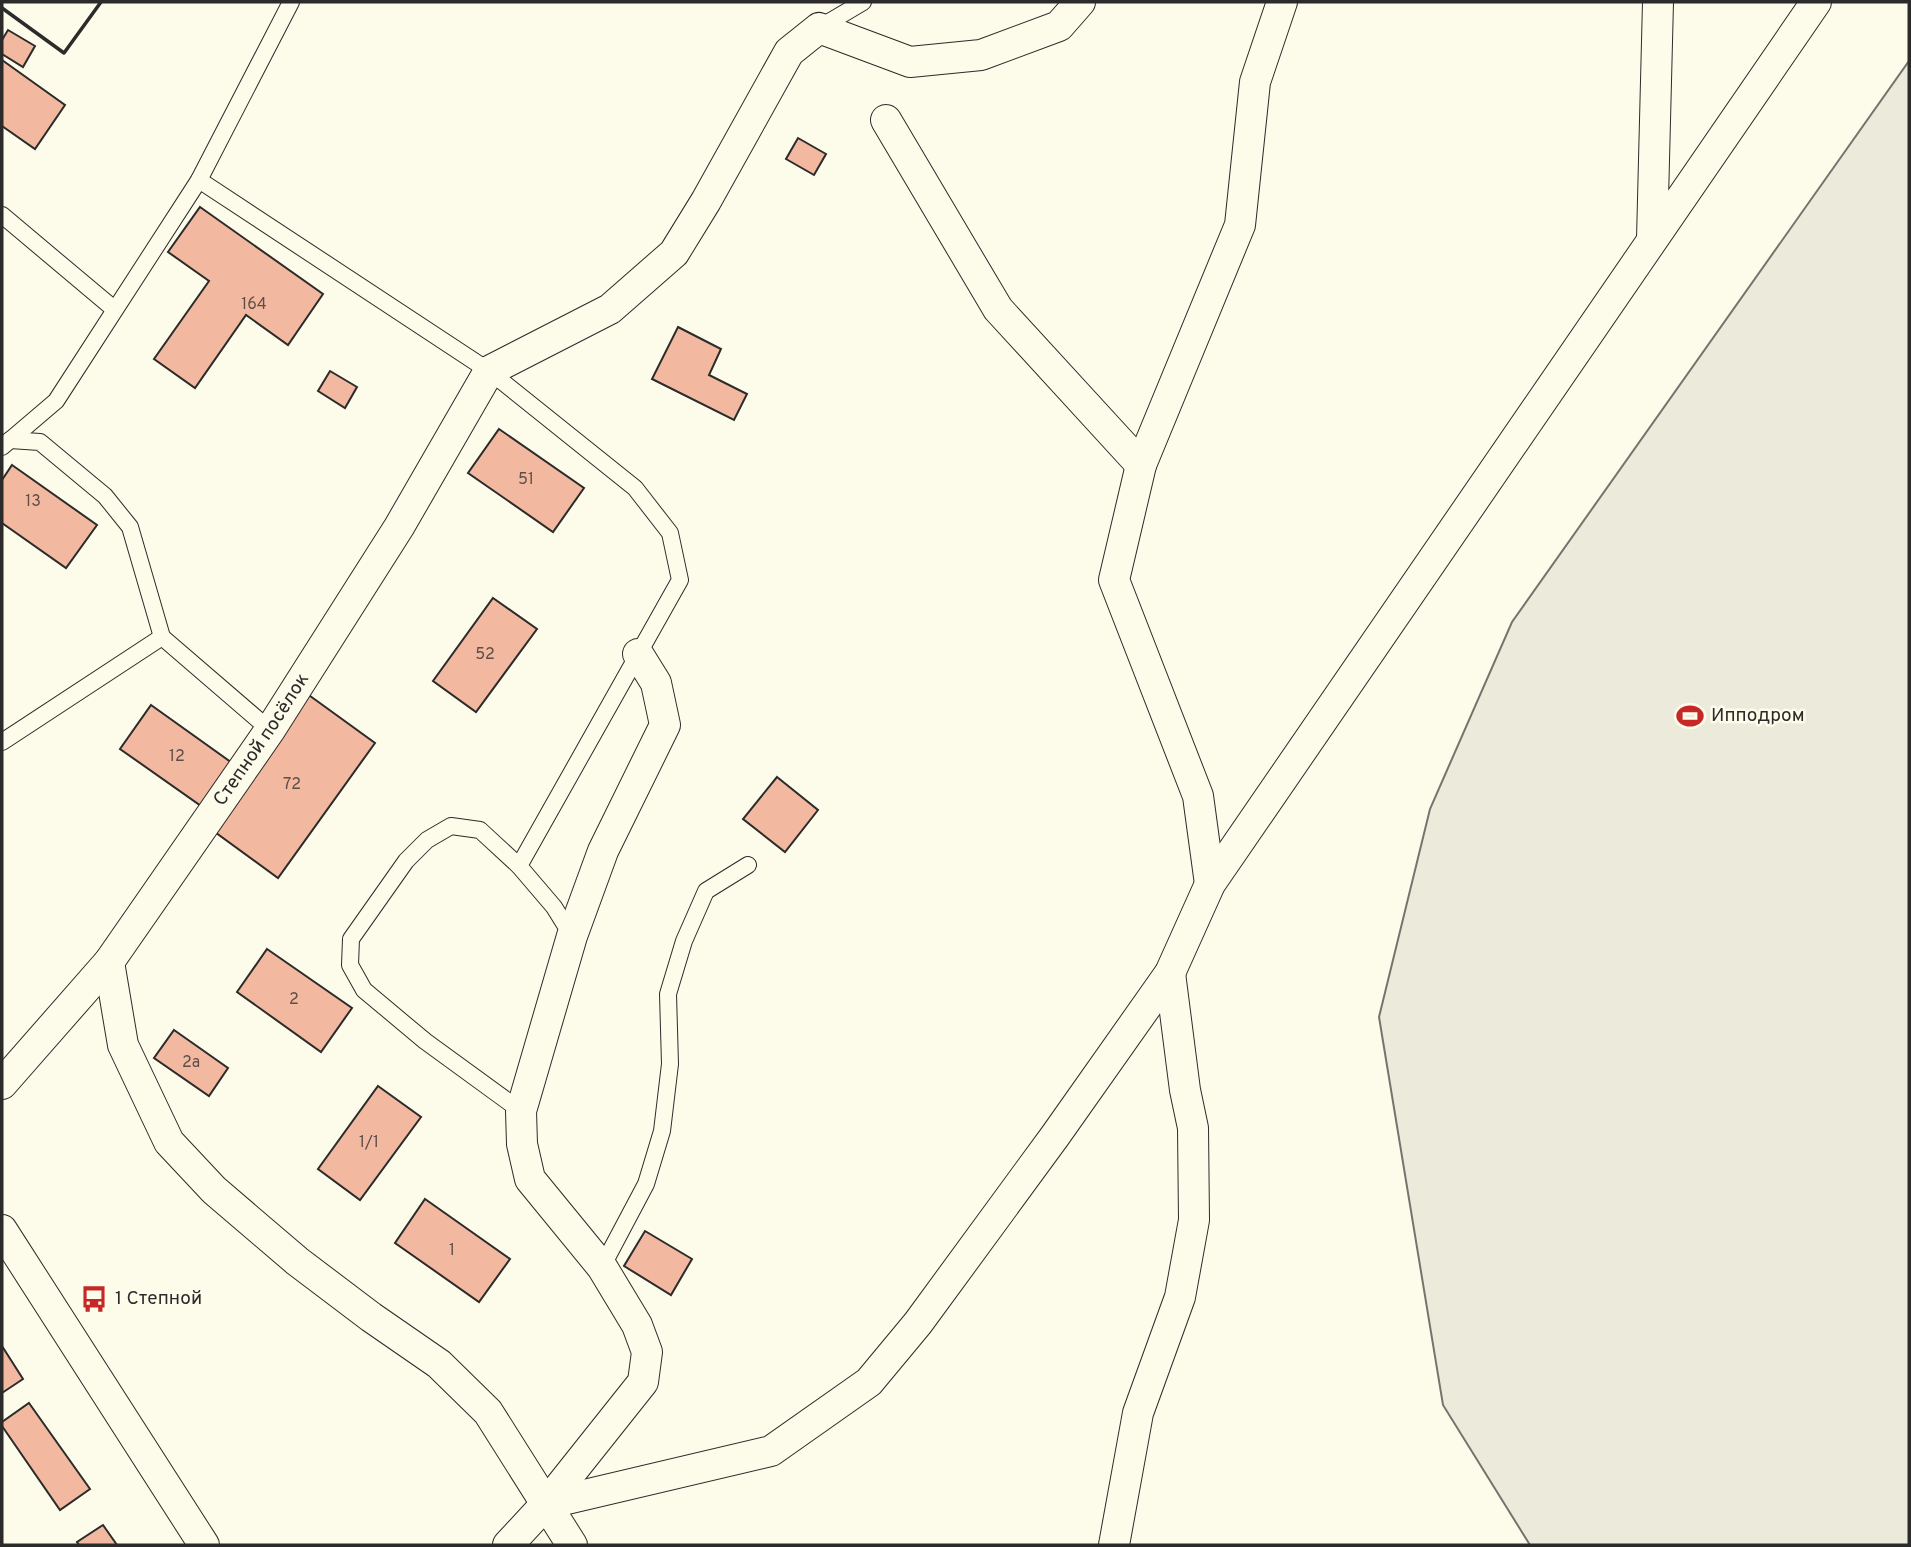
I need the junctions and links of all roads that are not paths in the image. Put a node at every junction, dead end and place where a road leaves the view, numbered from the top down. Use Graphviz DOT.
graph roads {
  1 [pos="291,2"];
  2 [pos="863,2"];
  3 [pos="1080,2"];
  4 [pos="1282,2"];
  5 [pos="1658,2"];
  6 [pos="1816,2"];
  7 [pos="820,28"];
  8 [pos="886,120"];
  9 [pos="199,180"];
  10 [pos="2,215"];
  11 [pos="1653,239"];
  12 [pos="114,309"];
  13 [pos="489,371"];
  14 [pos="6,443"];
  15 [pos="1141,465"];
  16 [pos="162,637"];
  17 [pos="638,654"];
  18 [pos="270,730"];
  19 [pos="2,742"];
  20 [pos="748,865"];
  21 [pos="519,866"];
  22 [pos="1210,884"];
  23 [pos="572,936"];
  24 [pos="108,962"];
  25 [pos="1170,973"];
  26 [pos="2,1084"];
  27 [pos="521,1111"];
  28 [pos="2,1230"];
  29 [pos="602,1268"];
  30 [pos="546,1504"];
  31 [pos="204,1545"];
  32 [pos="508,1545"];
  33 [pos="572,1545"];
  34 [pos="1114,1545"];
  1 -- 9 [label="lane"];
  2 -- 7 [label="lane"];
  3 -- 7 [label="street"];
  4 -- 15 [label="street"];
  5 -- 11 [label="street"];
  6 -- 11 [label="street"];
  7 -- 13 [label="street"];
  8 -- 15 [label="street"];
  9 -- 12 [label="lane"];
  9 -- 13 [label="lane"];
  10 -- 12 [label="lane"];
  11 -- 22 [label="street"];
  12 -- 14 [label="lane"];
  13 -- 17 [label="lane"];
  13 -- 18 [label="street, Степной посёлок"];
  14 -- 16 [label="lane"];
  15 -- 22 [label="street"];
  16 -- 18 [label="lane"];
  16 -- 19 [label="lane"];
  17 -- 21 [label="lane"];
  17 -- 23 [label="street"];
  18 -- 24 [label="street, Степной посёлок"];
  20 -- 29 [label="lane"];
  21 -- 23 [label="lane"];
  21 -- 27 [label="lane"];
  22 -- 25 [label="street"];
  23 -- 27 [label="street"];
  24 -- 26 [label="street, Степной посёлок"];
  24 -- 30 [label="street"];
  25 -- 30 [label="street"];
  25 -- 34 [label="street"];
  27 -- 29 [label="street"];
  28 -- 31 [label="street"];
  29 -- 30 [label="street"];
  30 -- 32 [label="street"];
  30 -- 33 [label="street"];
}
